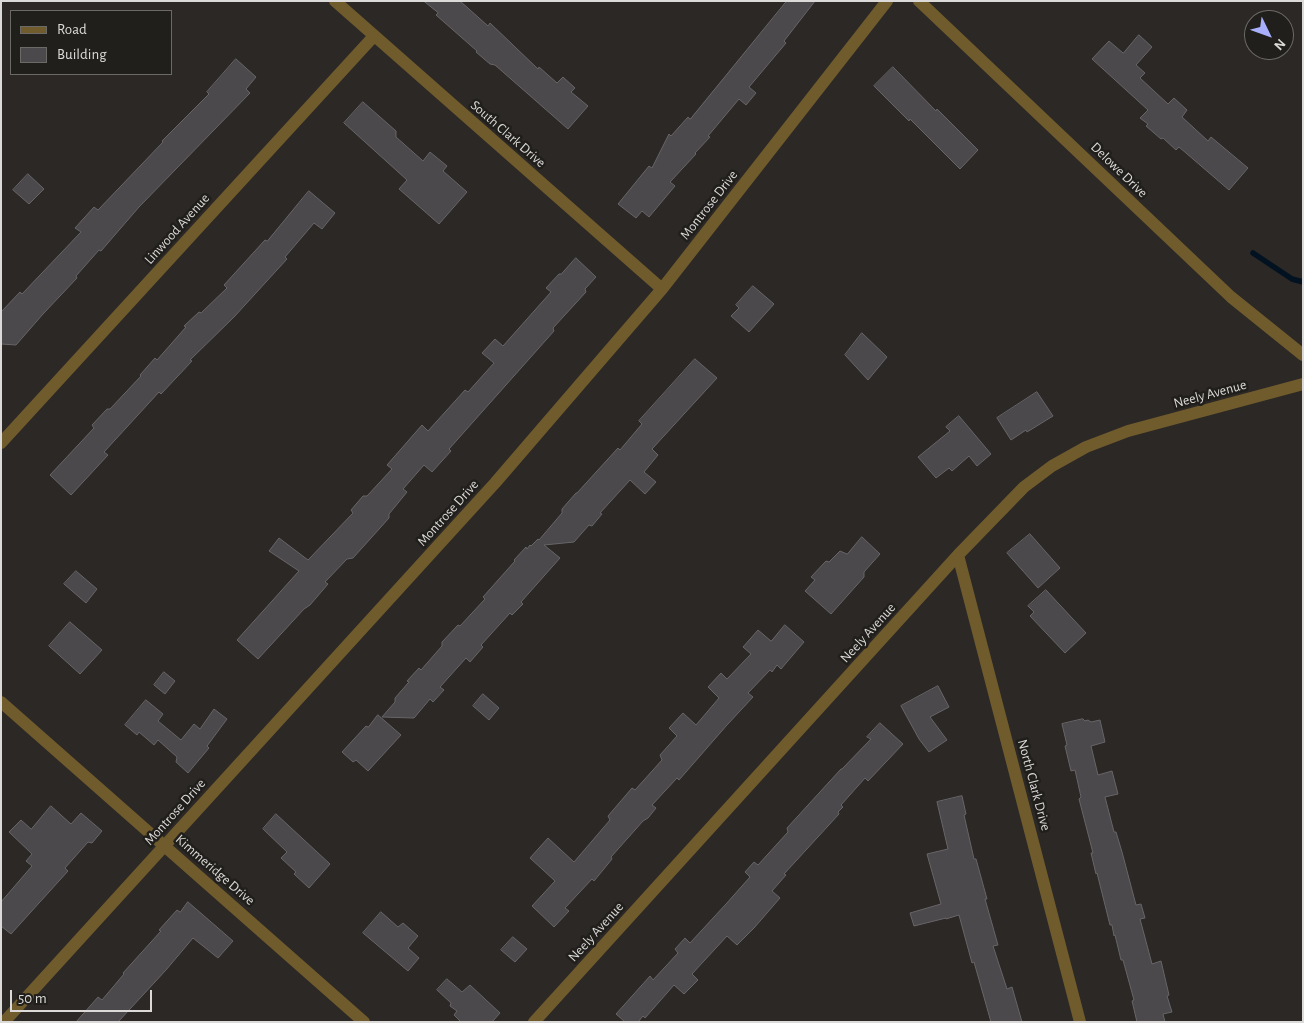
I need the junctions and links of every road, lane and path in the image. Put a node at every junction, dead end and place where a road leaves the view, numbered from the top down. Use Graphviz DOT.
graph roads {
  1 [pos="335,1"];
  2 [pos="887,1"];
  3 [pos="919,1"];
  4 [pos="374,36"];
  5 [pos="662,289"];
  6 [pos="1303,355"];
  7 [pos="1303,384"];
  8 [pos="1,443"];
  9 [pos="958,555"];
  10 [pos="1,702"];
  11 [pos="164,846"];
  12 [pos="4,1022"];
  13 [pos="364,1022"];
  14 [pos="534,1022"];
  15 [pos="1080,1022"];
  1 -- 4 [label="street, South Clark Drive"];
  2 -- 5 [label="street, Montrose Drive"];
  3 -- 6 [label="street, Delowe Drive"];
  4 -- 5 [label="street, South Clark Drive"];
  4 -- 8 [label="street, Linwood Avenue"];
  5 -- 11 [label="street, Montrose Drive"];
  7 -- 9 [label="street, Neely Avenue"];
  9 -- 14 [label="street, Neely Avenue"];
  9 -- 15 [label="street, North Clark Drive"];
  10 -- 11 [label="street, Kimmeridge Drive"];
  11 -- 12 [label="street, Montrose Drive"];
  11 -- 13 [label="street, Kimmeridge Drive"];
}
